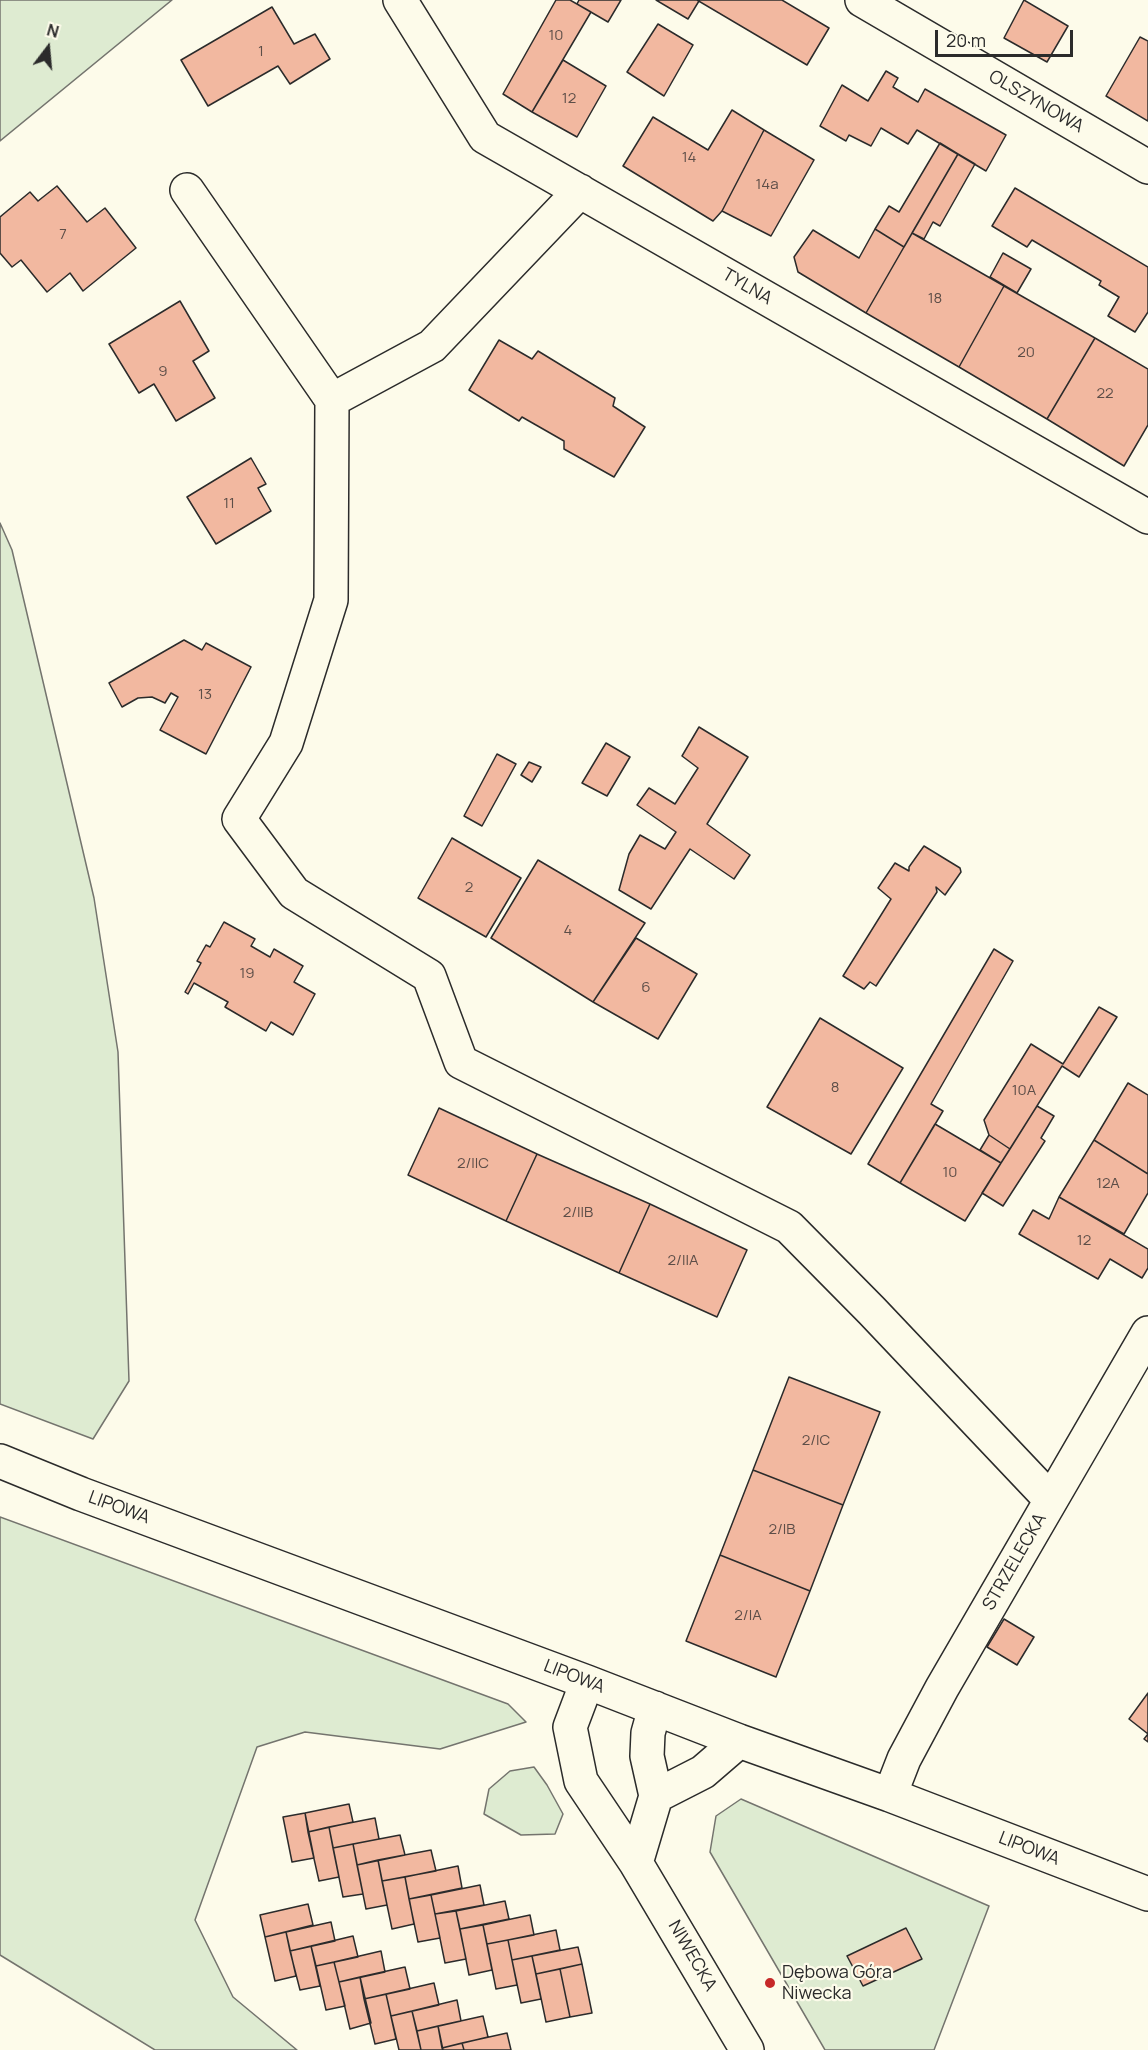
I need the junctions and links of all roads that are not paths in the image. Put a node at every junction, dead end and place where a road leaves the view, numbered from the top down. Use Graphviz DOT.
graph roads {
  1 [pos="400,0"];
  2 [pos="862,0"];
  3 [pos="1148,168"];
  4 [pos="187,190"];
  5 [pos="580,191"];
  6 [pos="332,400"];
  7 [pos="1148,517"];
  8 [pos="1148,1333"];
  9 [pos="0,1461"];
  10 [pos="1051,1500"];
  11 [pos="587,1682"];
  12 [pos="655,1708"];
  13 [pos="739,1741"];
  14 [pos="890,1795"];
  15 [pos="656,1796"];
  16 [pos="636,1863"];
  17 [pos="1148,1894"];
  18 [pos="747,2050"];
  1 -- 5 [label="street, TYLNA"];
  2 -- 3 [label="street, OLSZYNOWA"];
  4 -- 6 [label="street"];
  5 -- 6 [label="street"];
  5 -- 7 [label="street, TYLNA"];
  6 -- 10 [label="street"];
  8 -- 10 [label="street, STRZELECKA"];
  9 -- 11 [label="street, LIPOWA"];
  10 -- 14 [label="street, STRZELECKA"];
  11 -- 12 [label="street, LIPOWA"];
  11 -- 16 [label="street, NIWECKA"];
  12 -- 13 [label="street, LIPOWA"];
  12 -- 15 [label="street"];
  13 -- 14 [label="street, LIPOWA"];
  13 -- 15 [label="street"];
  14 -- 17 [label="street, LIPOWA"];
  15 -- 16 [label="street"];
  16 -- 18 [label="street, NIWECKA"];
}
